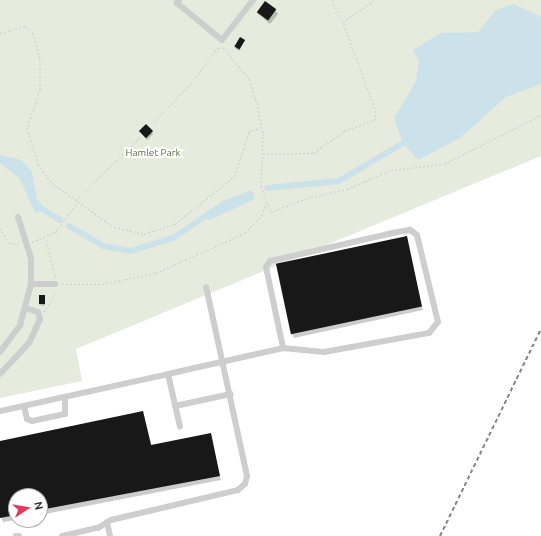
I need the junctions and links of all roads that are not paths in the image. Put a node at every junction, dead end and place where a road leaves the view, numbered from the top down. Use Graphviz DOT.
graph roads {
  1 [pos="178,0"];
  2 [pos="253,0"];
  3 [pos="18,217"];
  4 [pos="31,284"];
  5 [pos="56,284"];
  6 [pos="206,287"];
  7 [pos="26,308"];
  8 [pos="283,348"];
  9 [pos="0,352"];
  10 [pos="224,361"];
  11 [pos="0,374"];
  12 [pos="168,374"];
  13 [pos="230,394"];
  14 [pos="65,397"];
  15 [pos="24,406"];
  16 [pos="175,406"];
  17 [pos="0,411"];
  18 [pos="180,427"];
  19 [pos="107,522"];
  20 [pos="16,536"];
  21 [pos="19,536"];
  22 [pos="62,536"];
  23 [pos="110,536"];
  1 -- 2 [label="lane"];
  3 -- 4 [label="lane"];
  4 -- 5 [label="lane"];
  4 -- 7 [label="lane"];
  6 -- 10 [label="lane"];
  7 -- 9 [label="lane"];
  7 -- 11 [label="lane"];
  8 -- 8 [label="lane"];
  8 -- 10 [label="lane"];
  10 -- 12 [label="lane"];
  10 -- 13 [label="lane"];
  12 -- 14 [label="lane"];
  12 -- 16 [label="lane"];
  13 -- 16 [label="lane"];
  13 -- 19 [label="lane"];
  14 -- 15 [label="lane"];
  14 -- 15 [label="lane"];
  15 -- 17 [label="lane"];
  16 -- 18 [label="lane"];
  19 -- 22 [label="lane"];
  19 -- 23 [label="lane"];
  20 -- 21 [label="lane"];
}
